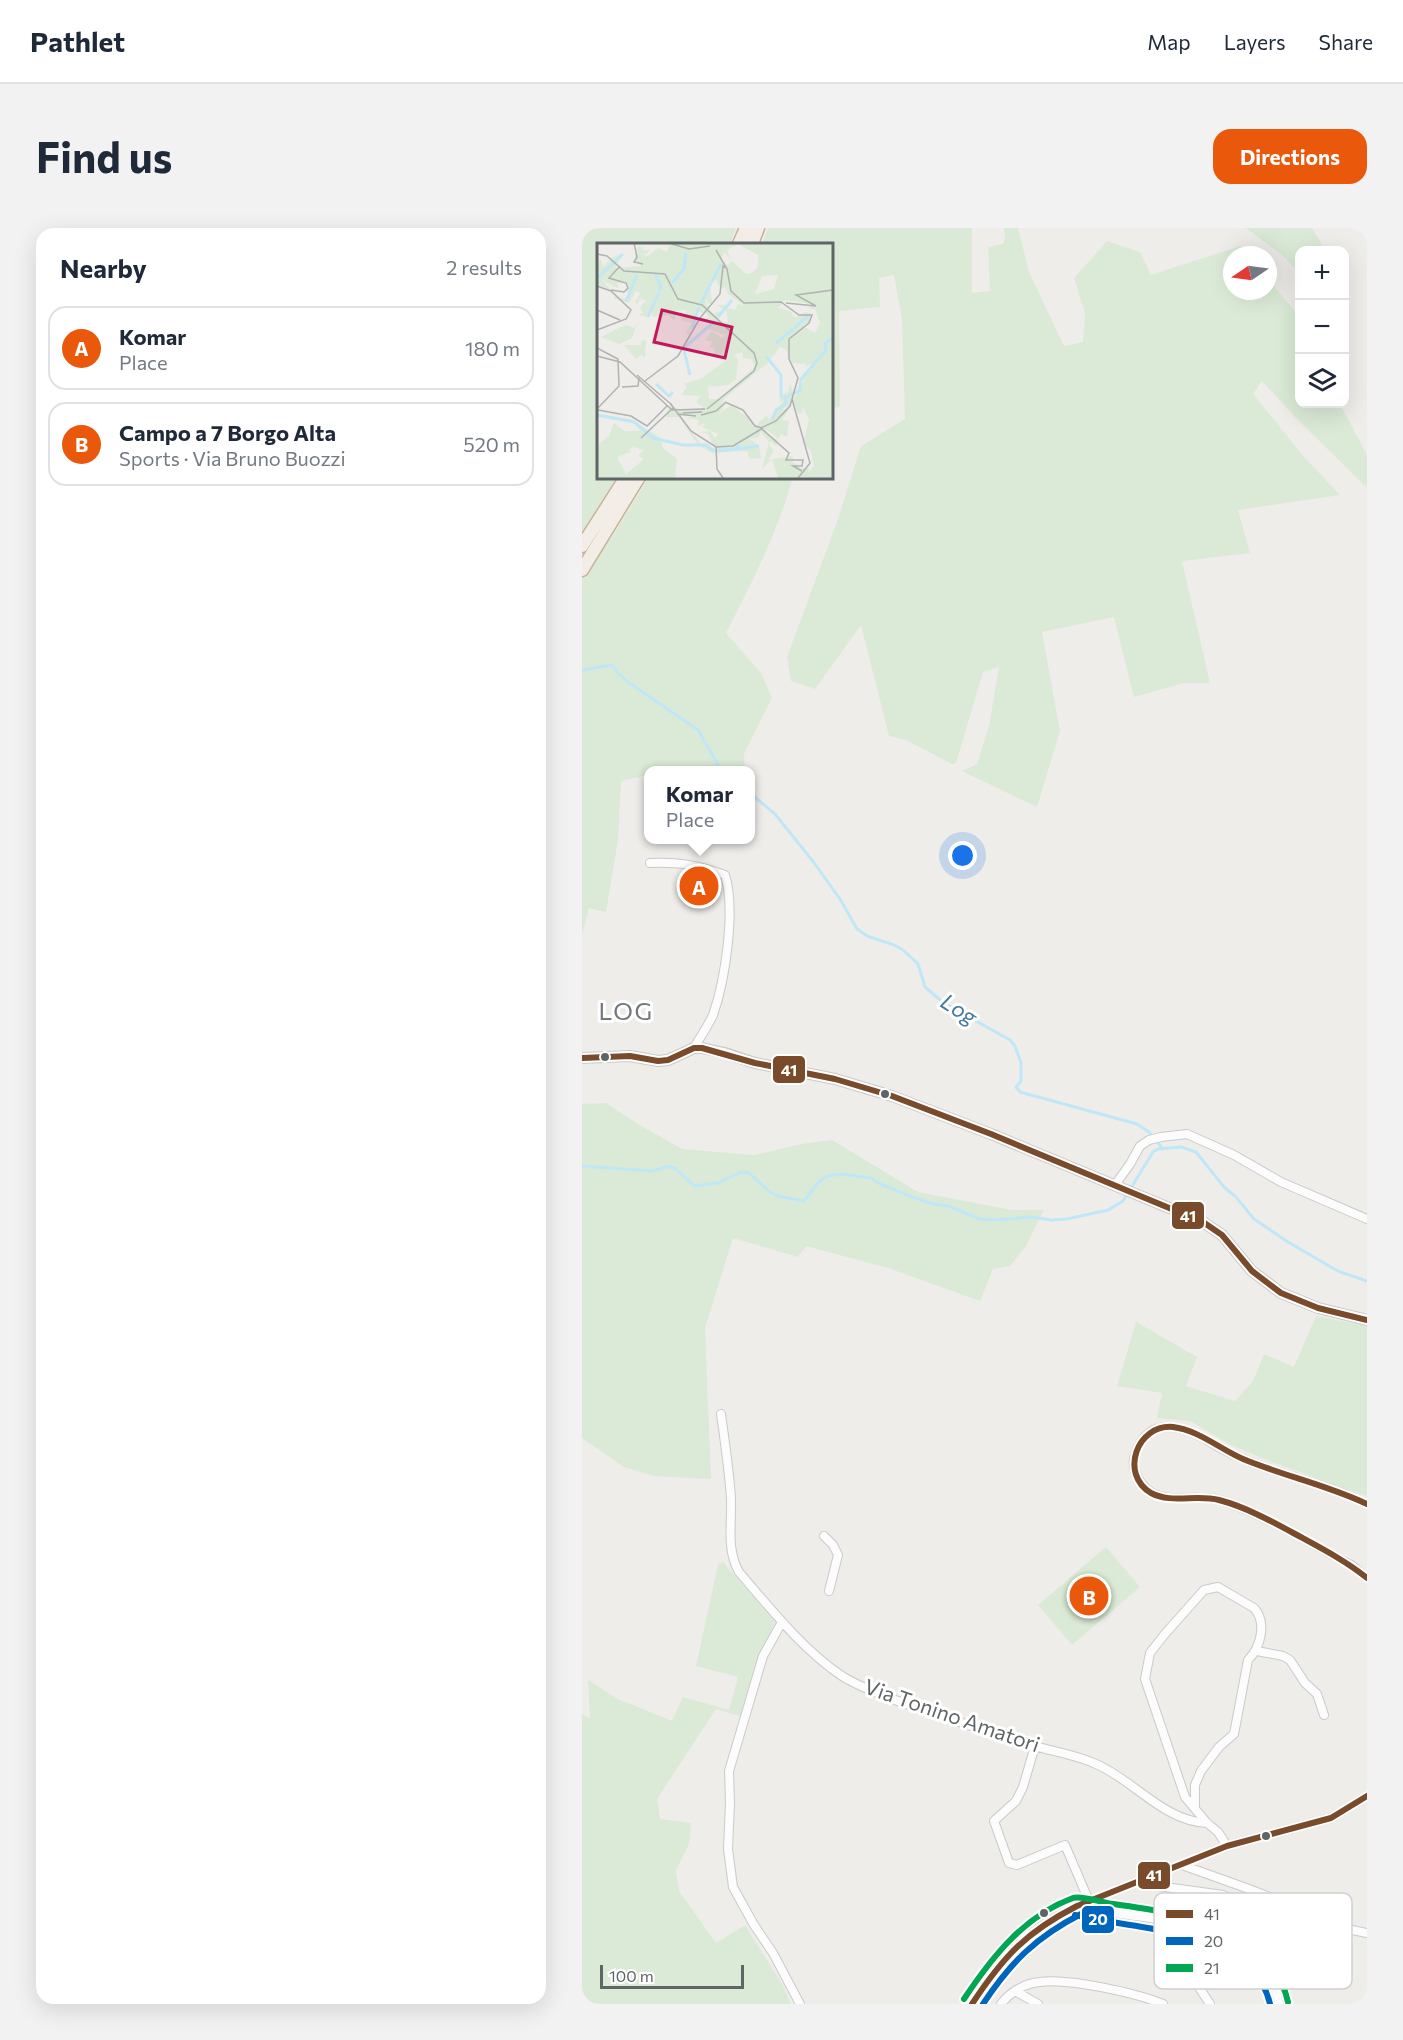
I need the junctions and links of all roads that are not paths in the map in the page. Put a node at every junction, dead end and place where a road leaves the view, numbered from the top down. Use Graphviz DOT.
graph roads {
  1 [pos="746,228"];
  2 [pos="758,228"];
  3 [pos="739,243"];
  4 [pos="752,243"];
  5 [pos="625,478"];
  6 [pos="638,478"];
  7 [pos="582,546"];
  8 [pos="582,570"];
  9 [pos="650,863"];
  10 [pos="694,1048"];
  11 [pos="582,1058"];
  12 [pos="1115,1185"];
  13 [pos="1367,1219"];
  14 [pos="1367,1320"];
  15 [pos="721,1414"];
  16 [pos="1367,1504"];
  17 [pos="824,1536"];
  18 [pos="1367,1578"];
  19 [pos="829,1591"];
  20 [pos="782,1622"];
  21 [pos="1257,1651"];
  22 [pos="1324,1715"];
  23 [pos="1035,1746"];
  24 [pos="1367,1796"];
  25 [pos="1195,1808"];
  26 [pos="1207,1823"];
  27 [pos="1227,1846"];
  28 [pos="1182,1865"];
  29 [pos="1141,1881"];
  30 [pos="1209,1893"];
  31 [pos="1260,1893"];
  32 [pos="1089,1901"];
  33 [pos="1077,1906"];
  34 [pos="1154,1919"];
  35 [pos="1352,1929"];
  36 [pos="1367,1933"];
  37 [pos="1200,1989"];
  38 [pos="1274,1989"];
  39 [pos="1015,1991"];
  40 [pos="800,2004"];
  41 [pos="972,2004"];
  42 [pos="1001,2004"];
  43 [pos="1038,2004"];
  44 [pos="1163,2004"];
  45 [pos="1210,2004"];
  46 [pos="1279,2004"];
  1 -- 3 [label="highway"];
  2 -- 4 [label="highway"];
  5 -- 7 [label="highway"];
  6 -- 8 [label="highway"];
  9 -- 10 [label="street"];
  10 -- 11 [label="street"];
  10 -- 12 [label="street"];
  12 -- 13 [label="street"];
  12 -- 14 [label="street"];
  15 -- 20 [label="street, Via Tonino Amatori"];
  16 -- 18 [label="street"];
  17 -- 19 [label="street"];
  20 -- 23 [label="street, Via Tonino Amatori"];
  20 -- 40 [label="street"];
  21 -- 22 [label="street"];
  21 -- 25 [label="street"];
  21 -- 25 [label="street"];
  23 -- 26 [label="street, Via Tonino Amatori"];
  23 -- 32 [label="street"];
  24 -- 27 [label="street"];
  25 -- 26 [label="street"];
  26 -- 27 [label="street"];
  27 -- 28 [label="street"];
  28 -- 29 [label="street"];
  28 -- 31 [label="street"];
  29 -- 30 [label="street"];
  29 -- 32 [label="street"];
  32 -- 33 [label="street"];
  33 -- 34 [label="street"];
  33 -- 41 [label="street"];
  35 -- 36 [label="street"];
  37 -- 45 [label="street"];
  38 -- 46 [label="street"];
  39 -- 42 [label="street"];
  39 -- 43 [label="street"];
  39 -- 44 [label="street"];
}
